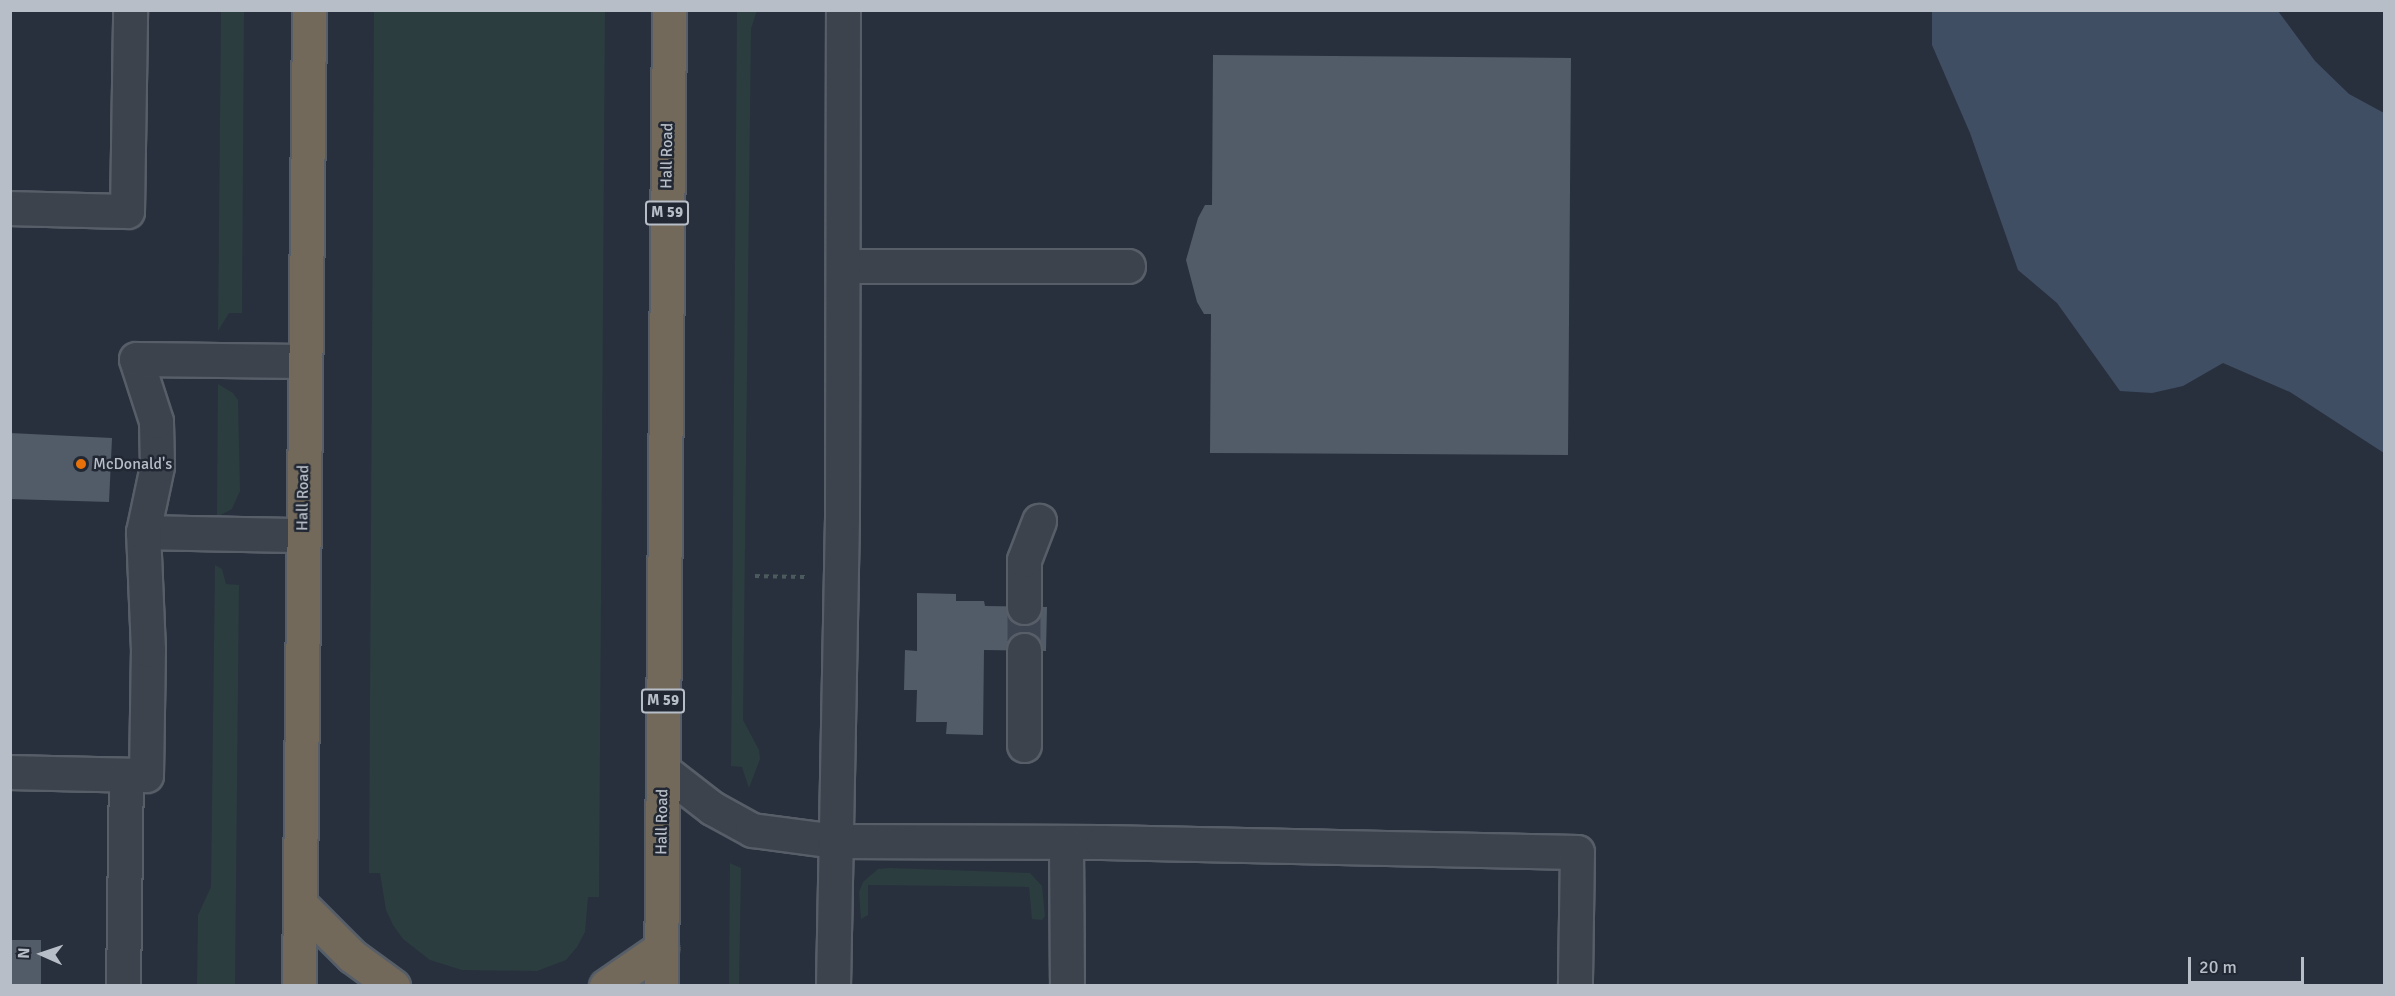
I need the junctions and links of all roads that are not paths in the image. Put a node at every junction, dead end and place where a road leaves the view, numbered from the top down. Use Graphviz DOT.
graph roads {
  1 [pos="130,10"];
  2 [pos="309,10"];
  3 [pos="669,10"];
  4 [pos="843,10"];
  5 [pos="10,208"];
  6 [pos="843,266"];
  7 [pos="1128,266"];
  8 [pos="305,361"];
  9 [pos="1038,521"];
  10 [pos="143,532"];
  11 [pos="303,535"];
  12 [pos="1024,607"];
  13 [pos="1024,651"];
  14 [pos="1024,745"];
  15 [pos="663,770"];
  16 [pos="10,772"];
  17 [pos="126,775"];
  18 [pos="834,841"];
  19 [pos="1066,845"];
  20 [pos="300,904"];
  21 [pos="661,948"];
  22 [pos="123,986"];
  23 [pos="299,986"];
  24 [pos="393,986"];
  25 [pos="606,986"];
  26 [pos="661,986"];
  27 [pos="833,986"];
  28 [pos="1067,986"];
  29 [pos="1575,986"];
  1 -- 5 [label="lane"];
  2 -- 8 [label="highway, Hall Road"];
  3 -- 15 [label="highway, Hall Road / M 59"];
  4 -- 6 [label="lane"];
  6 -- 7 [label="lane"];
  6 -- 18 [label="lane"];
  8 -- 10 [label="lane"];
  8 -- 11 [label="highway, Hall Road"];
  9 -- 12 [label="lane"];
  10 -- 11 [label="lane"];
  10 -- 17 [label="lane"];
  11 -- 20 [label="highway, Hall Road"];
  13 -- 14 [label="lane"];
  15 -- 18 [label="lane"];
  15 -- 21 [label="highway, Hall Road / M 59"];
  16 -- 17 [label="lane"];
  17 -- 22 [label="lane"];
  18 -- 19 [label="lane"];
  18 -- 27 [label="lane"];
  19 -- 28 [label="lane"];
  19 -- 29 [label="lane"];
  20 -- 23 [label="highway, Hall Road"];
  20 -- 24 [label="highway"];
  21 -- 25 [label="highway"];
  21 -- 26 [label="highway, Hall Road / M 59"];
}
